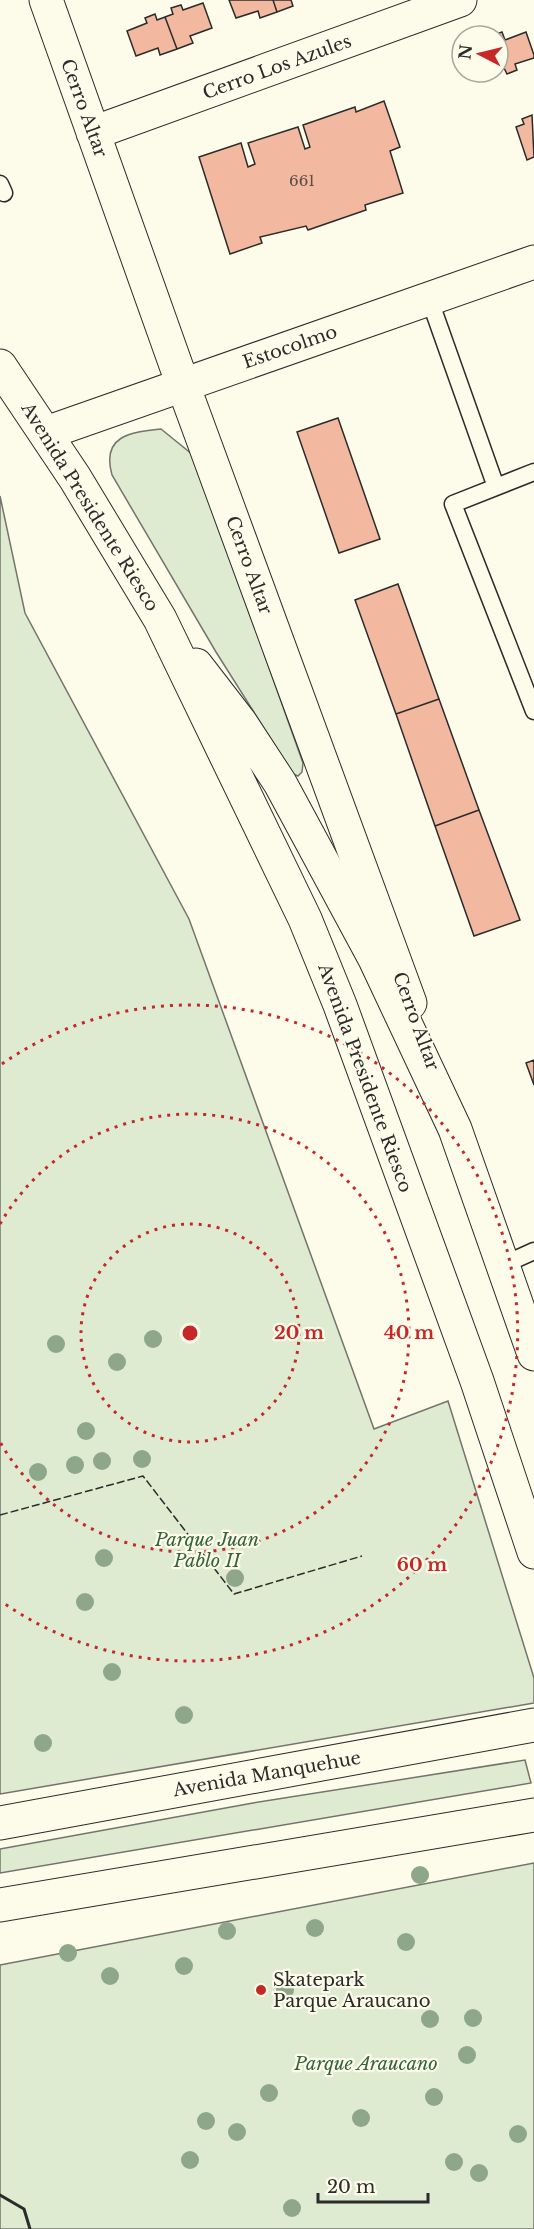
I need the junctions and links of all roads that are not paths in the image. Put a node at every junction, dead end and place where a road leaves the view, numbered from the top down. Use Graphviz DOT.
graph roads {
  1 [pos="46,0"];
  2 [pos="460,0"];
  3 [pos="93,133"];
  4 [pos="534,262"];
  5 [pos="429,298"];
  6 [pos="0,366"];
  7 [pos="183,385"];
  8 [pos="46,433"];
  9 [pos="534,472"];
  10 [pos="496,487"];
  11 [pos="160,619"];
  12 [pos="534,711"];
  13 [pos="455,1129"];
  14 [pos="534,1251"];
  15 [pos="503,1265"];
  16 [pos="534,1354"];
  17 [pos="534,1552"];
  18 [pos="534,1725"];
  19 [pos="534,1815"];
  20 [pos="0,1823"];
  21 [pos="0,1905"];
  1 -- 3 [label="main road, Cerro Altar"];
  2 -- 3 [label="main road, Cerro Los Azules"];
  3 -- 7 [label="main road, Cerro Altar"];
  4 -- 5 [label="main road, Estocolmo"];
  5 -- 7 [label="main road, Estocolmo"];
  5 -- 10 [label="lane"];
  6 -- 8 [label="main road, Avenida Presidente Riesco"];
  7 -- 8 [label="main road, Estocolmo"];
  7 -- 13 [label="main road, Cerro Altar"];
  8 -- 11 [label="main road, Avenida Presidente Riesco"];
  9 -- 10 [label="lane"];
  10 -- 12 [label="lane"];
  11 -- 13 [label="main road, Avenida Presidente Riesco"];
  11 -- 17 [label="main road, Avenida Presidente Riesco"];
  13 -- 15 [label="main road, Avenida Presidente Riesco"];
  14 -- 15 [label="lane"];
  15 -- 16 [label="main road, Avenida Presidente Riesco"];
  18 -- 20 [label="main road, Avenida Manquehue"];
  19 -- 21 [label="main road"];
}
